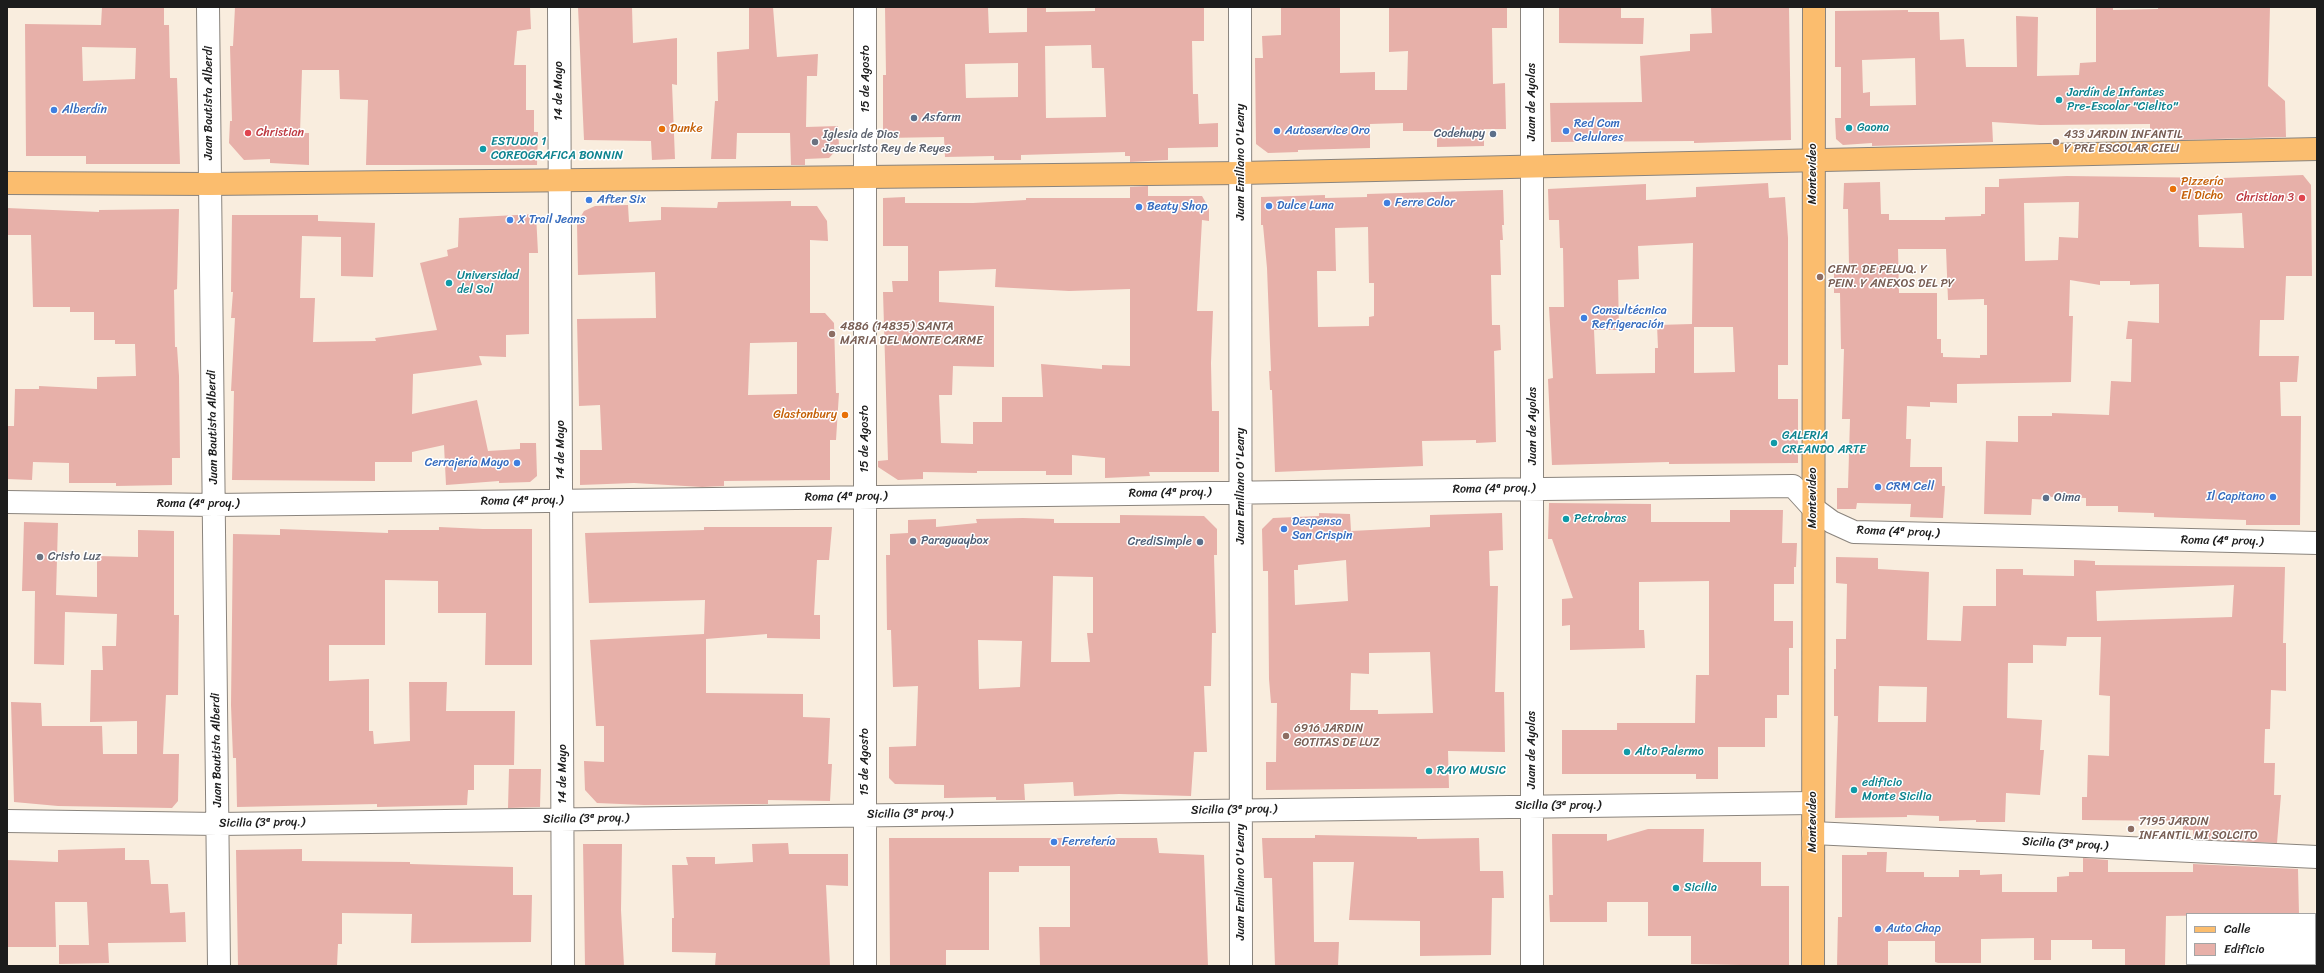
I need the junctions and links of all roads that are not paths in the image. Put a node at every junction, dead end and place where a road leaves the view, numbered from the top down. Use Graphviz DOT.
graph roads {
  1 [pos="208,7"];
  2 [pos="559,7"];
  3 [pos="865,7"];
  4 [pos="1240,7"];
  5 [pos="1532,7"];
  6 [pos="1814,7"];
  7 [pos="2317,149"];
  8 [pos="1813,160"];
  9 [pos="1533,165"];
  10 [pos="1241,173"];
  11 [pos="866,177"];
  12 [pos="560,180"];
  13 [pos="7,183"];
  14 [pos="210,184"];
  15 [pos="1532,489"];
  16 [pos="1241,493"];
  17 [pos="865,497"];
  18 [pos="561,501"];
  19 [pos="7,502"];
  20 [pos="214,505"];
  21 [pos="1813,508"];
  22 [pos="2317,543"];
  23 [pos="1813,804"];
  24 [pos="1532,806"];
  25 [pos="1241,810"];
  26 [pos="865,815"];
  27 [pos="563,819"];
  28 [pos="7,821"];
  29 [pos="218,824"];
  30 [pos="1813,833"];
  31 [pos="2317,857"];
  32 [pos="219,966"];
  33 [pos="563,966"];
  34 [pos="865,966"];
  35 [pos="1242,966"];
  36 [pos="1532,966"];
  37 [pos="1813,966"];
  1 -- 14 [label="street, Juan Bautista Alberdi"];
  2 -- 12 [label="street, 14 de Mayo"];
  3 -- 11 [label="street, 15 de Agosto"];
  4 -- 10 [label="street, Juan Emiliano O'Leary"];
  5 -- 9 [label="street, Juan de Ayolas"];
  6 -- 8 [label="main road, Montevideo"];
  7 -- 8 [label="main road"];
  8 -- 9 [label="main road"];
  8 -- 21 [label="main road, Montevideo"];
  9 -- 10 [label="main road"];
  9 -- 15 [label="street, Juan de Ayolas"];
  10 -- 11 [label="main road"];
  10 -- 16 [label="street, Juan Emiliano O'Leary"];
  11 -- 12 [label="main road"];
  11 -- 17 [label="street, 15 de Agosto"];
  12 -- 14 [label="main road"];
  12 -- 18 [label="street, 14 de Mayo"];
  13 -- 14 [label="main road"];
  14 -- 20 [label="street, Juan Bautista Alberdi"];
  15 -- 16 [label="street, Roma (4ª proy.)"];
  15 -- 21 [label="street, Roma (4ª proy.)"];
  15 -- 24 [label="street, Juan de Ayolas"];
  16 -- 17 [label="street, Roma (4ª proy.)"];
  16 -- 25 [label="street, Juan Emiliano O'Leary"];
  17 -- 18 [label="street, Roma (4ª proy.)"];
  17 -- 26 [label="street, 15 de Agosto"];
  18 -- 20 [label="street, Roma (4ª proy.)"];
  18 -- 27 [label="street, 14 de Mayo"];
  19 -- 20 [label="street, Roma (4ª proy.)"];
  20 -- 29 [label="street, Juan Bautista Alberdi"];
  21 -- 22 [label="street, Roma (4ª proy.)"];
  21 -- 23 [label="main road, Montevideo"];
  23 -- 24 [label="street, Sicilia (3ª proy.)"];
  23 -- 30 [label="main road, Montevideo"];
  24 -- 25 [label="street, Sicilia (3ª proy.)"];
  24 -- 36 [label="street, Juan de Ayolas"];
  25 -- 26 [label="street, Sicilia (3ª proy.)"];
  25 -- 35 [label="street, Juan Emiliano O'Leary"];
  26 -- 27 [label="street, Sicilia (3ª proy.)"];
  26 -- 34 [label="street, 15 de Agosto"];
  27 -- 29 [label="street, Sicilia (3ª proy.)"];
  27 -- 33 [label="street, 14 de Mayo"];
  28 -- 29 [label="street, Sicilia (3ª proy.)"];
  29 -- 32 [label="street, Juan Bautista Alberdi"];
  30 -- 31 [label="street, Sicilia (3ª proy.)"];
  30 -- 37 [label="main road, Montevideo"];
}
